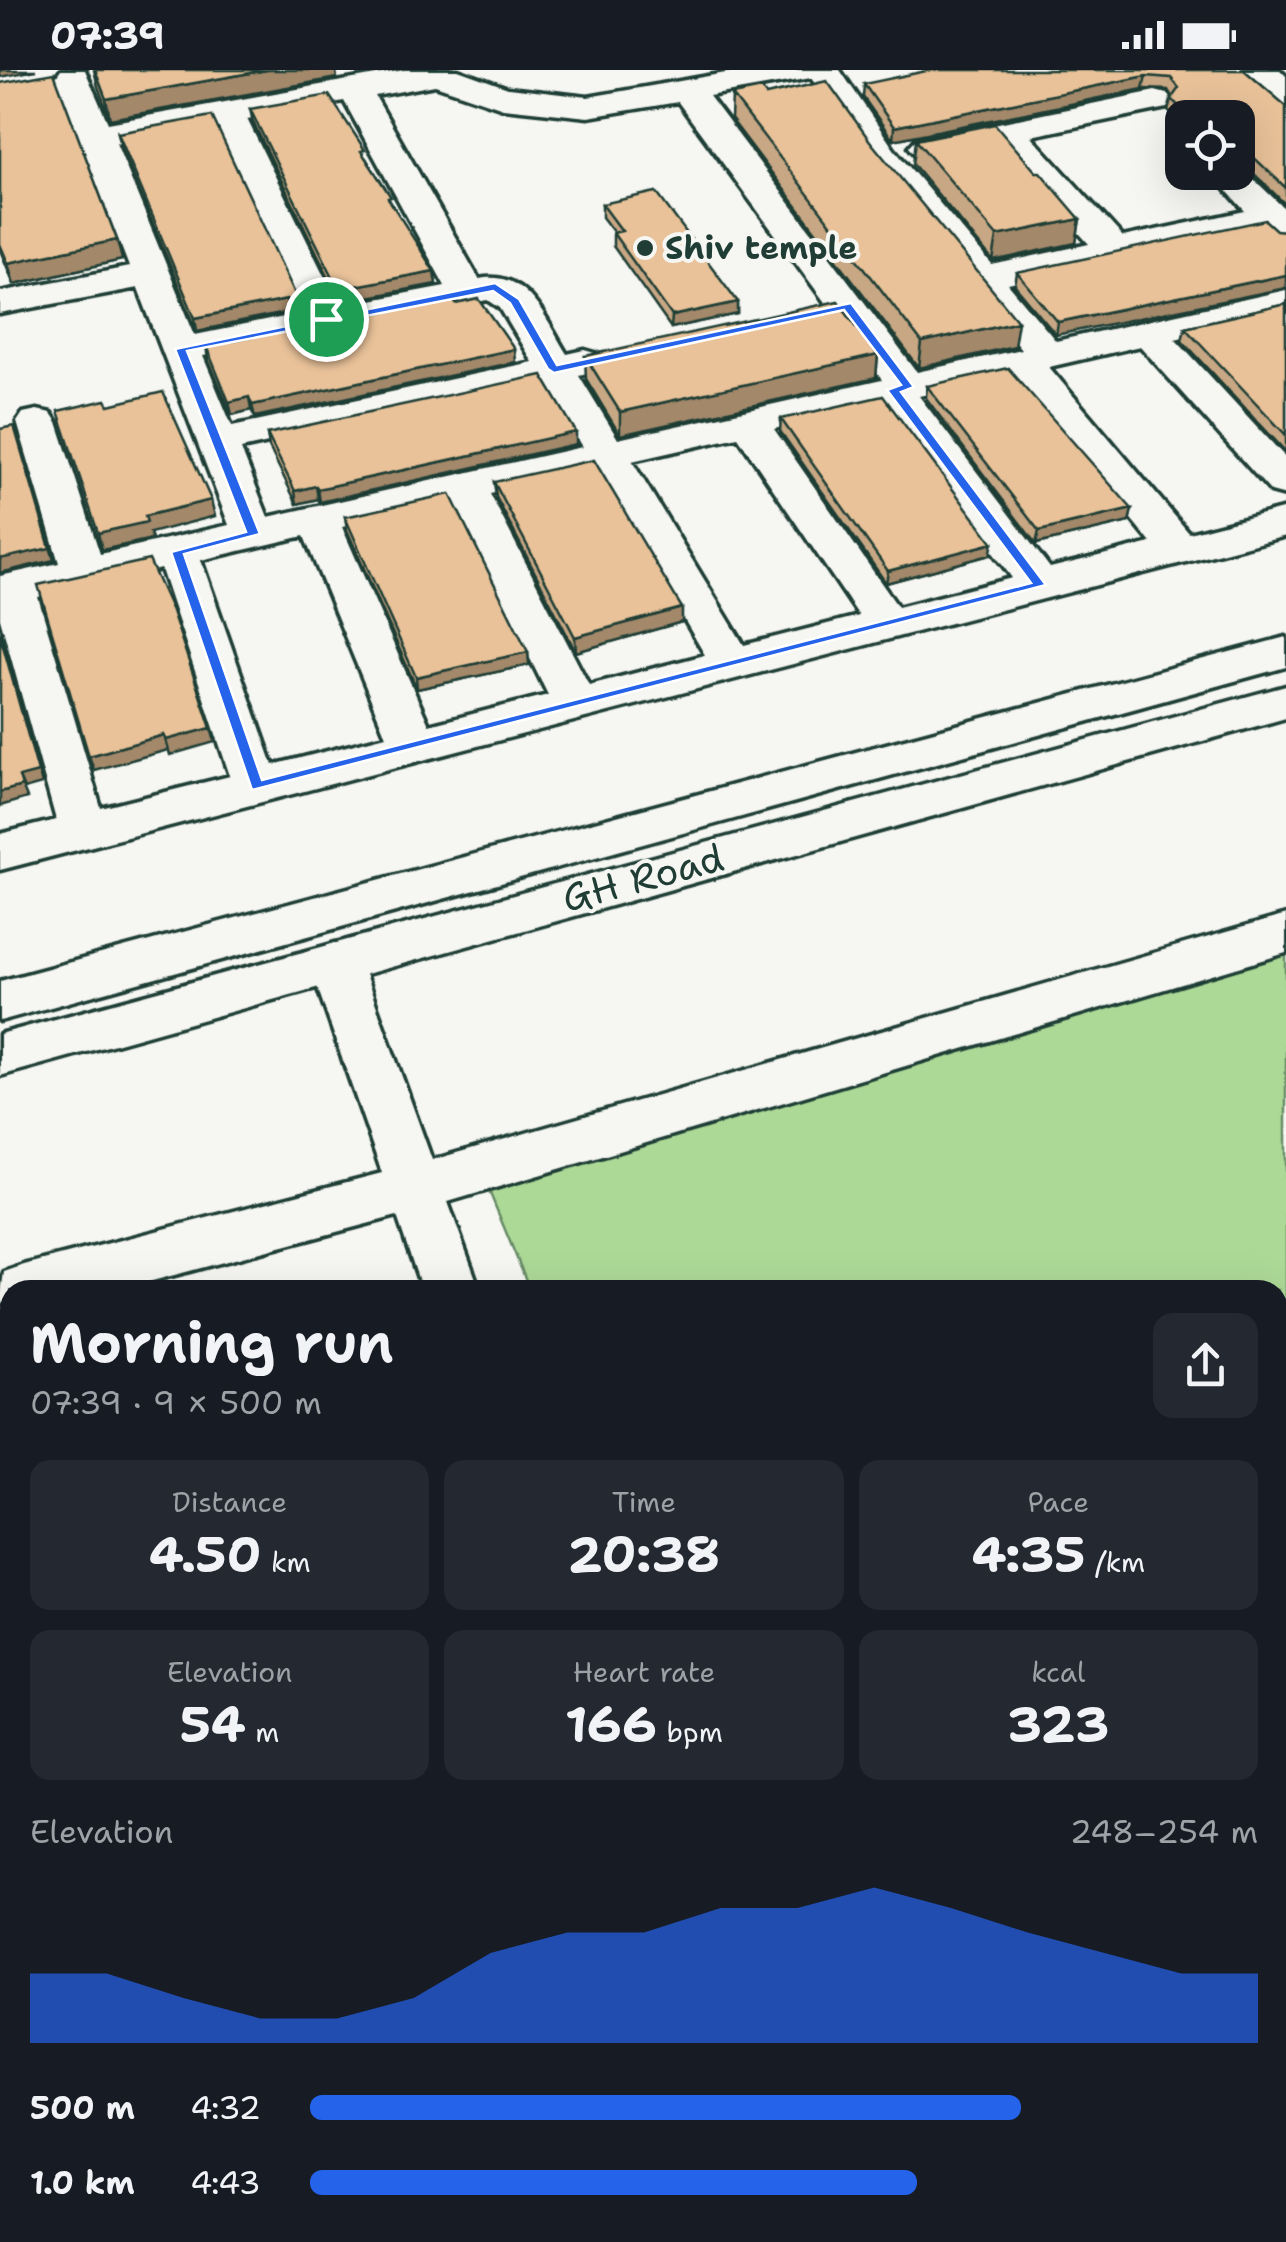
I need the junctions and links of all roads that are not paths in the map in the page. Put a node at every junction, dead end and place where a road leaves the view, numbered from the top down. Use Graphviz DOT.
graph roads {
  1 [pos="802,70"];
  2 [pos="823,70"];
  3 [pos="1123,70"];
  4 [pos="1260,70"];
  5 [pos="430,72"];
  6 [pos="86,75"];
  7 [pos="36,83"];
  8 [pos="354,89"];
  9 [pos="688,92"];
  10 [pos="1286,94"];
  11 [pos="1154,101"];
  12 [pos="227,112"];
  13 [pos="1165,112"];
  14 [pos="1007,131"];
  15 [pos="96,136"];
  16 [pos="882,156"];
  17 [pos="1244,190"];
  18 [pos="1278,224"];
  19 [pos="1115,250"];
  20 [pos="151,274"];
  21 [pos="983,278"];
  22 [pos="466,290"];
  23 [pos="2,297"];
  24 [pos="1283,306"];
  25 [pos="326,319"];
  26 [pos="1149,332"];
  27 [pos="180,349"];
  28 [pos="627,353"];
  29 [pos="1035,358"];
  30 [pos="554,369"];
  31 [pos="901,388"];
  32 [pos="37,422"];
  33 [pos="749,423"];
  34 [pos="217,442"];
  35 [pos="604,456"];
  36 [pos="1286,483"];
  37 [pos="466,487"];
  38 [pos="318,520"];
  39 [pos="1286,522"];
  40 [pos="254,534"];
  41 [pos="1179,550"];
  42 [pos="177,552"];
  43 [pos="84,573"];
  44 [pos="1040,585"];
  45 [pos="7,590"];
  46 [pos="887,624"];
  47 [pos="1286,652"];
  48 [pos="732,664"];
  49 [pos="1286,702"];
  50 [pos="576,704"];
  51 [pos="414,746"];
  52 [pos="257,786"];
  53 [pos="83,831"];
  54 [pos="0,852"];
  55 [pos="1286,934"];
  56 [pos="335,963"];
  57 [pos="0,1001"];
  58 [pos="0,1054"];
  59 [pos="415,1188"];
  60 [pos="62,1280"];
  61 [pos="447,1280"];
  1 -- 9 [label="street"];
  2 -- 16 [label="street"];
  3 -- 11 [label="street"];
  4 -- 10 [label="street"];
  5 -- 8 [label="street"];
  5 -- 9 [label="street"];
  6 -- 7 [label="street"];
  6 -- 15 [label="street"];
  8 -- 12 [label="street"];
  8 -- 22 [label="street"];
  9 -- 31 [label="street"];
  11 -- 13 [label="street"];
  11 -- 14 [label="street"];
  12 -- 15 [label="street"];
  12 -- 25 [label="street"];
  14 -- 16 [label="street"];
  14 -- 19 [label="street"];
  15 -- 20 [label="street"];
  16 -- 21 [label="street"];
  17 -- 18 [label="street"];
  18 -- 19 [label="street"];
  19 -- 21 [label="street"];
  20 -- 23 [label="street"];
  20 -- 27 [label="street"];
  21 -- 29 [label="street"];
  22 -- 25 [label="street"];
  22 -- 30 [label="street"];
  24 -- 26 [label="street"];
  25 -- 27 [label="street"];
  26 -- 29 [label="street"];
  26 -- 36 [label="street"];
  27 -- 34 [label="street"];
  28 -- 30 [label="street"];
  29 -- 31 [label="street"];
  29 -- 41 [label="street"];
  30 -- 34 [label="street"];
  30 -- 35 [label="street"];
  31 -- 33 [label="street"];
  31 -- 44 [label="street"];
  32 -- 43 [label="street"];
  33 -- 35 [label="street"];
  33 -- 46 [label="street"];
  34 -- 40 [label="street"];
  35 -- 37 [label="street"];
  35 -- 48 [label="street"];
  37 -- 38 [label="street"];
  37 -- 50 [label="street"];
  38 -- 40 [label="street"];
  38 -- 51 [label="street"];
  39 -- 41 [label="street"];
  40 -- 42 [label="street"];
  41 -- 44 [label="street"];
  42 -- 43 [label="street"];
  42 -- 52 [label="street"];
  43 -- 45 [label="street"];
  44 -- 46 [label="street"];
  45 -- 53 [label="street"];
  46 -- 48 [label="street"];
  47 -- 57 [label="street, GH Road"];
  48 -- 50 [label="street"];
  49 -- 56 [label="street, GH Road"];
  50 -- 51 [label="street"];
  51 -- 52 [label="street"];
  52 -- 53 [label="street"];
  53 -- 54 [label="street"];
  55 -- 59 [label="street"];
  56 -- 58 [label="street, GH Road"];
  56 -- 59 [label="street"];
  59 -- 60 [label="street"];
  59 -- 61 [label="street"];
}
